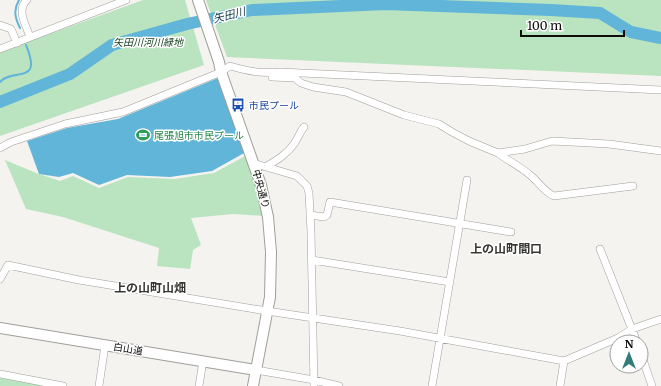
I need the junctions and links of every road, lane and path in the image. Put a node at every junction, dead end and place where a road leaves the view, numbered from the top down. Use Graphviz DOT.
graph roads {
  1 [pos="27,0"];
  2 [pos="126,0"];
  3 [pos="198,0"];
  4 [pos="0,25"];
  5 [pos="30,37"];
  6 [pos="17,43"];
  7 [pos="0,49"];
  8 [pos="221,72"];
  9 [pos="267,74"];
  10 [pos="661,90"];
  11 [pos="304,127"];
  12 [pos="0,148"];
  13 [pos="661,151"];
  14 [pos="498,153"];
  15 [pos="254,163"];
  16 [pos="267,166"];
  17 [pos="467,180"];
  18 [pos="632,186"];
  19 [pos="310,215"];
  20 [pos="459,223"];
  21 [pos="512,232"];
  22 [pos="600,250"];
  23 [pos="312,260"];
  24 [pos="0,279"];
  25 [pos="450,282"];
  26 [pos="267,311"];
  27 [pos="313,318"];
  28 [pos="661,319"];
  29 [pos="0,328"];
  30 [pos="632,329"];
  31 [pos="634,334"];
  32 [pos="441,338"];
  33 [pos="105,345"];
  34 [pos="564,361"];
  35 [pos="204,362"];
  36 [pos="256,370"];
  37 [pos="0,374"];
  38 [pos="648,374"];
  39 [pos="314,383"];
  40 [pos="63,386"];
  41 [pos="99,386"];
  42 [pos="199,386"];
  43 [pos="253,386"];
  44 [pos="339,386"];
  45 [pos="432,386"];
  46 [pos="560,386"];
  47 [pos="652,386"];
  1 -- 5 [label="street"];
  2 -- 5 [label="street"];
  3 -- 8 [label="street, 中央通り"];
  4 -- 6 [label="street"];
  5 -- 6 [label="street"];
  6 -- 7 [label="street"];
  8 -- 9 [label="street"];
  8 -- 12 [label="street"];
  8 -- 15 [label="street, 中央通り"];
  9 -- 10 [label="street"];
  9 -- 14 [label="street"];
  11 -- 16 [label="street"];
  13 -- 14 [label="street"];
  14 -- 18 [label="street"];
  15 -- 16 [label="street"];
  15 -- 26 [label="street, 中央通り"];
  16 -- 19 [label="street"];
  17 -- 20 [label="street"];
  19 -- 20 [label="street"];
  19 -- 23 [label="street"];
  20 -- 21 [label="street"];
  20 -- 25 [label="street"];
  22 -- 30 [label="street"];
  23 -- 25 [label="street"];
  23 -- 27 [label="street"];
  24 -- 26 [label="street"];
  25 -- 32 [label="street"];
  26 -- 27 [label="street"];
  26 -- 36 [label="street, 中央通り"];
  27 -- 32 [label="street"];
  27 -- 39 [label="street"];
  28 -- 30 [label="street"];
  29 -- 33 [label="street, 白山道"];
  30 -- 31 [label="street"];
  30 -- 34 [label="street"];
  32 -- 34 [label="street"];
  32 -- 45 [label="street"];
  33 -- 35 [label="street, 白山道"];
  33 -- 41 [label="street"];
  34 -- 46 [label="street"];
  35 -- 36 [label="street, 白山道"];
  35 -- 42 [label="street"];
  36 -- 39 [label="street"];
  36 -- 43 [label="street, 中央通り"];
  37 -- 40 [label="street"];
  38 -- 47 [label="street"];
  39 -- 44 [label="street"];
}
